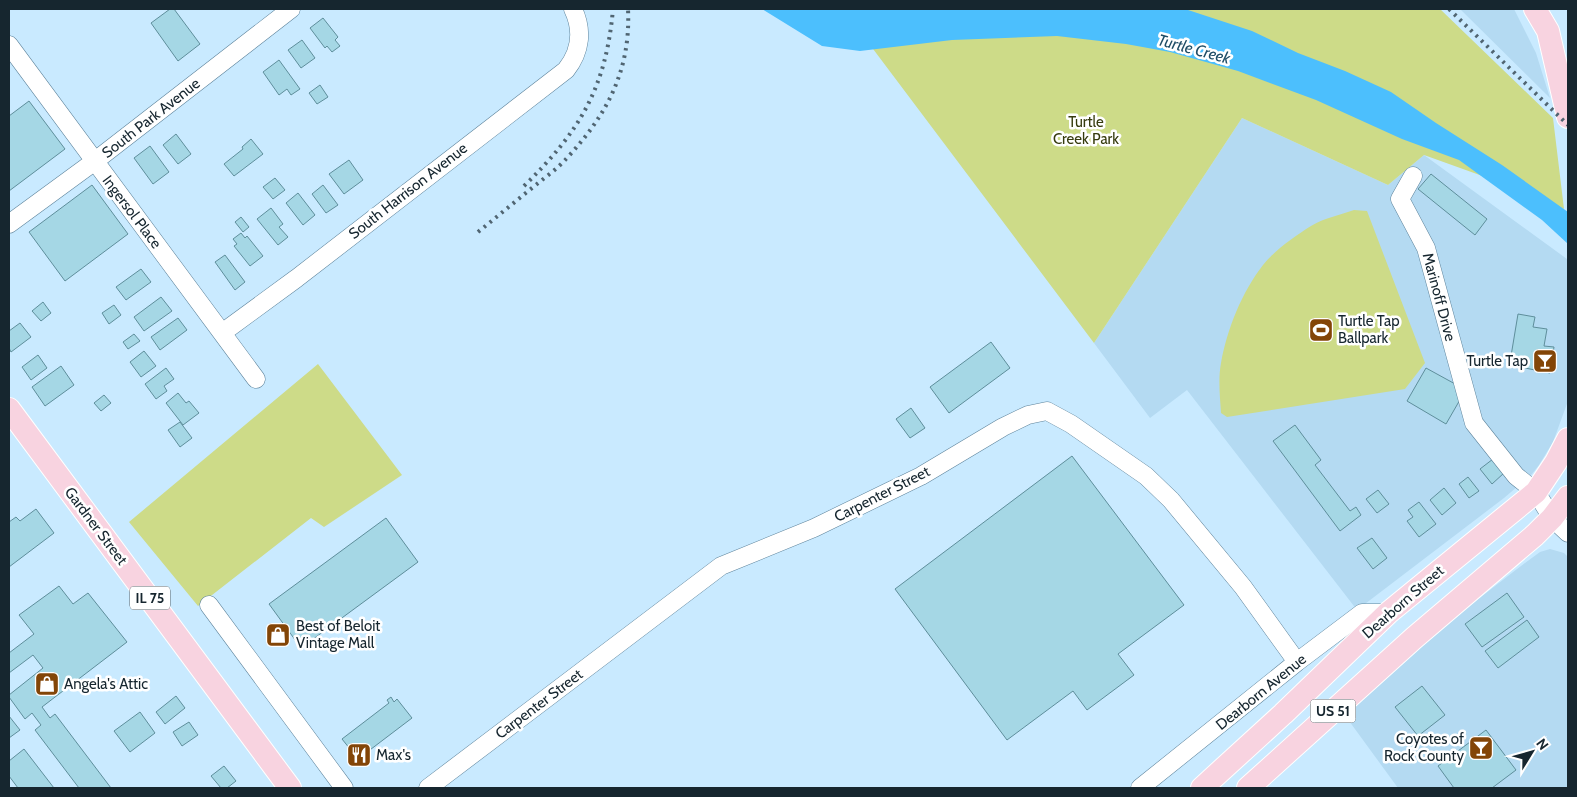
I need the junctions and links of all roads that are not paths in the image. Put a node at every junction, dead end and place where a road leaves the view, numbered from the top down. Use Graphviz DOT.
graph roads {
  1 [pos="291,9"];
  2 [pos="573,9"];
  3 [pos="1535,9"];
  4 [pos="9,45"];
  5 [pos="1568,117"];
  6 [pos="95,161"];
  7 [pos="1413,176"];
  8 [pos="9,224"];
  9 [pos="222,333"];
  10 [pos="256,379"];
  11 [pos="9,408"];
  12 [pos="1568,439"];
  13 [pos="1536,492"];
  14 [pos="1564,511"];
  15 [pos="209,604"];
  16 [pos="1388,613"];
  17 [pos="1297,662"];
  18 [pos="1250,786"];
  19 [pos="290,788"];
  20 [pos="344,788"];
  21 [pos="428,788"];
  22 [pos="1140,788"];
  23 [pos="1202,788"];
  1 -- 6 [label="street, South Park Avenue"];
  2 -- 9 [label="street, South Harrison Avenue"];
  3 -- 5 [label="main road"];
  4 -- 6 [label="street, Ingersol Place"];
  6 -- 8 [label="street, South Park Avenue"];
  6 -- 9 [label="street, Ingersol Place"];
  7 -- 13 [label="street, Marinoff Drive"];
  9 -- 10 [label="street, Ingersol Place"];
  11 -- 19 [label="main road, Gardner Street / IL 75"];
  12 -- 13 [label="main road, Dearborn Street / US 51"];
  13 -- 14 [label="street"];
  13 -- 16 [label="main road, Dearborn Street / US 51"];
  14 -- 18 [label="main road, US 51"];
  15 -- 20 [label="street"];
  16 -- 17 [label="street, Dearborn Avenue"];
  16 -- 23 [label="main road, Dearborn Street / US 51"];
  17 -- 21 [label="street, Carpenter Street"];
  17 -- 22 [label="street, Dearborn Avenue"];
}
